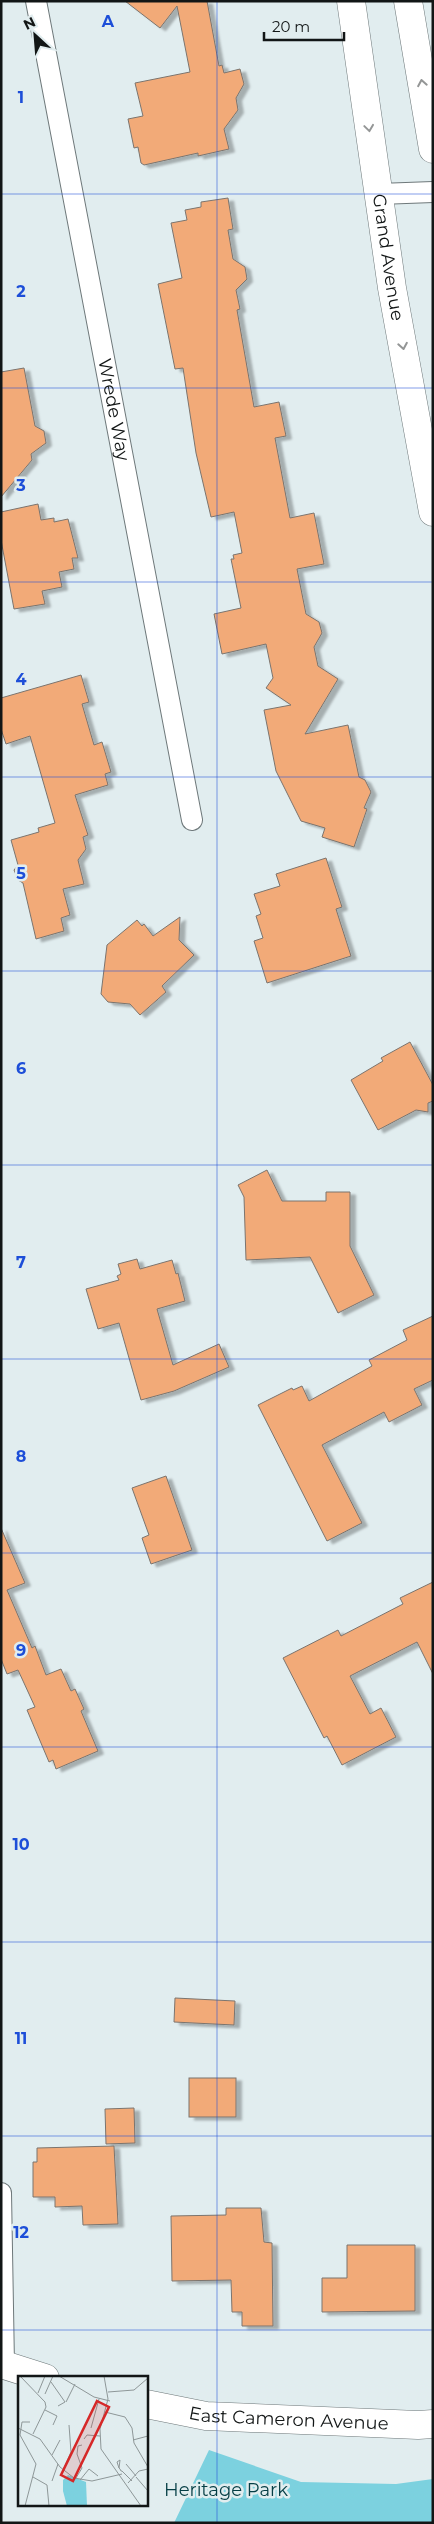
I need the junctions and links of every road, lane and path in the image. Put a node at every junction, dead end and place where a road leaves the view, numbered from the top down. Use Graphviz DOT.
graph roads {
  1 [pos="36,1"];
  2 [pos="351,1"];
  3 [pos="408,1"];
  4 [pos="433,149"];
  5 [pos="433,192"];
  6 [pos="379,194"];
  7 [pos="433,512"];
  8 [pos="192,820"];
  9 [pos="1,2193"];
  10 [pos="3,2365"];
  11 [pos="39,2376"];
  12 [pos="148,2404"];
  13 [pos="433,2424"];
  1 -- 8 [label="street, Wrede Way"];
  2 -- 6 [label="main road, Grand Avenue, one-way"];
  4 -- 3 [label="main road, one-way"];
  5 -- 6 [label="street"];
  6 -- 7 [label="main road, Grand Avenue, one-way"];
  9 -- 10 [label="street"];
  10 -- 11 [label="main road"];
  12 -- 13 [label="main road, East Cameron Avenue"];
}
